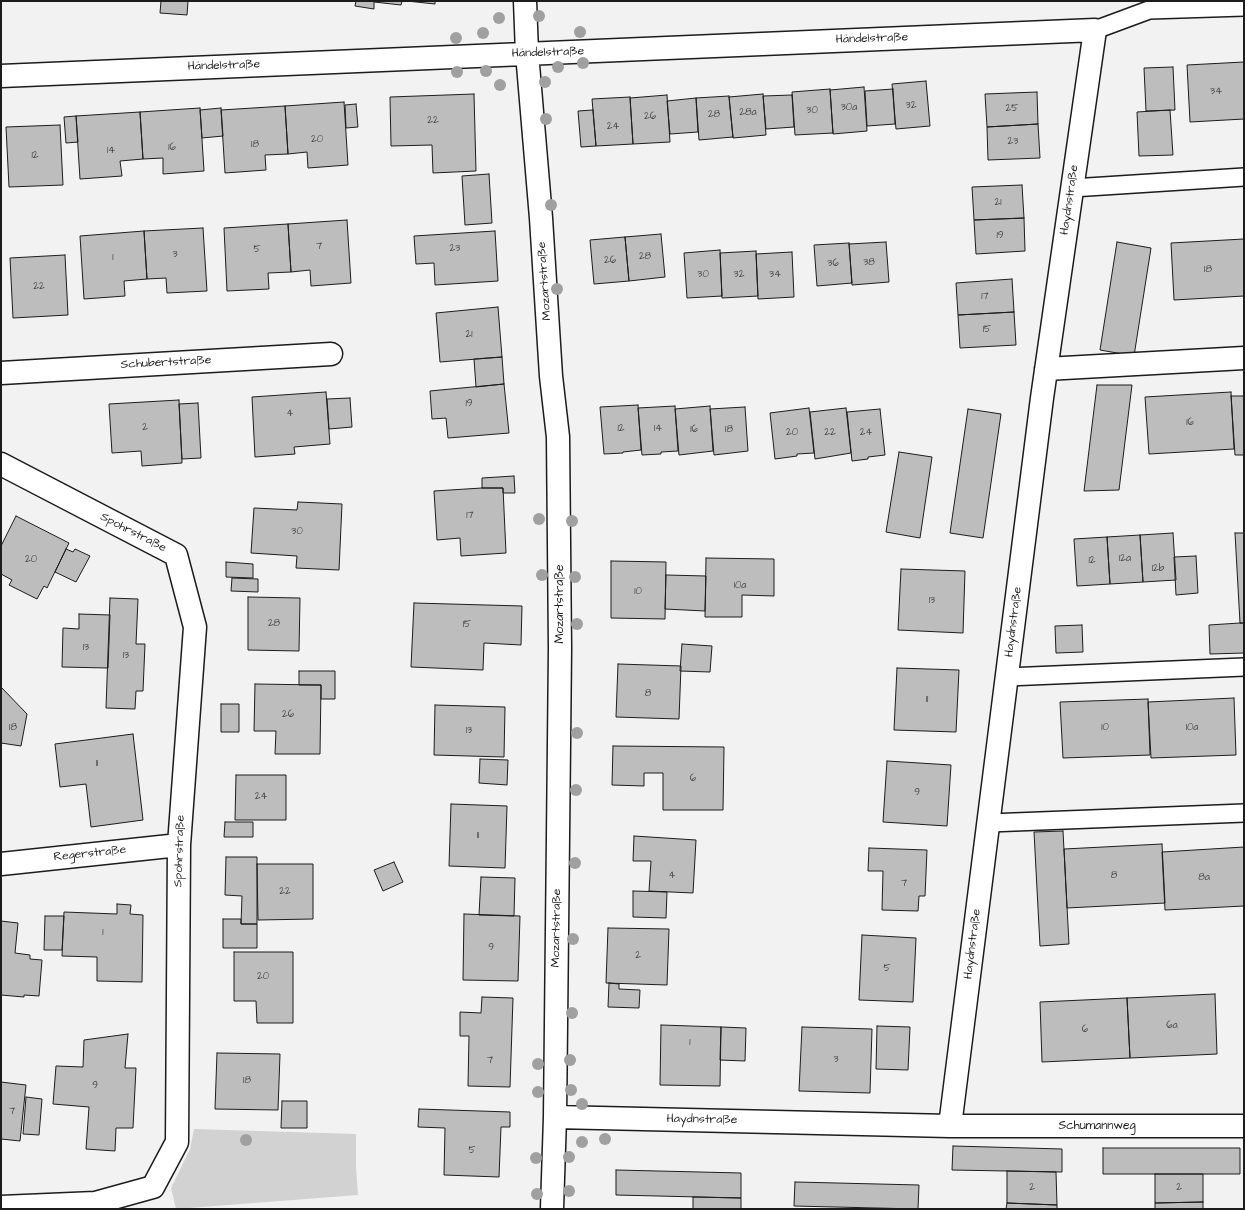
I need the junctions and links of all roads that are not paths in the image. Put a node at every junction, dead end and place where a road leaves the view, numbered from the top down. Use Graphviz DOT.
graph roads {
  1 [pos="525,1"];
  2 [pos="1244,7"];
  3 [pos="1095,30"];
  4 [pos="527,53"];
  5 [pos="1,76"];
  6 [pos="1244,177"];
  7 [pos="1072,188"];
  8 [pos="331,354"];
  9 [pos="1244,358"];
  10 [pos="1046,369"];
  11 [pos="1,373"];
  12 [pos="1,464"];
  13 [pos="1244,667"];
  14 [pos="1007,677"];
  15 [pos="1244,813"];
  16 [pos="989,823"];
  17 [pos="179,845"];
  18 [pos="1,864"];
  19 [pos="555,1117"];
  20 [pos="950,1126"];
  21 [pos="1244,1126"];
  22 [pos="1,1207"];
  23 [pos="552,1209"];
  1 -- 4 [label="street, Mozartstraße"];
  2 -- 3 [label="lane"];
  3 -- 4 [label="street, Händelstraße"];
  3 -- 7 [label="street, Haydnstraße"];
  4 -- 5 [label="street, Händelstraße"];
  4 -- 19 [label="street, Mozartstraße"];
  6 -- 7 [label="lane"];
  7 -- 10 [label="street, Haydnstraße"];
  8 -- 11 [label="street, Schubertstraße"];
  9 -- 10 [label="street"];
  10 -- 14 [label="street, Haydnstraße"];
  12 -- 17 [label="street, Spohrstraße"];
  13 -- 14 [label="lane"];
  14 -- 16 [label="street, Haydnstraße"];
  15 -- 16 [label="lane"];
  16 -- 20 [label="street, Haydnstraße"];
  17 -- 18 [label="street, Regerstraße"];
  17 -- 22 [label="street, Spohrstraße"];
  19 -- 20 [label="street, Haydnstraße"];
  19 -- 23 [label="street, Mozartstraße"];
  20 -- 21 [label="street, Schumannweg"];
}
